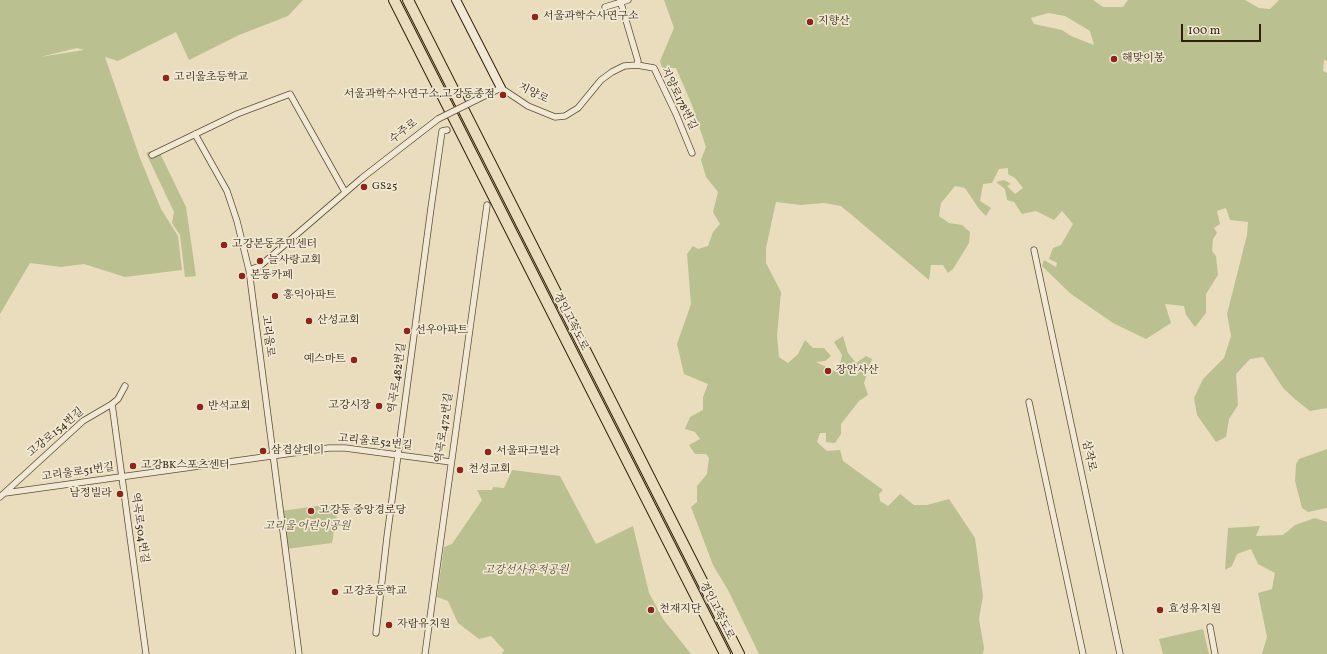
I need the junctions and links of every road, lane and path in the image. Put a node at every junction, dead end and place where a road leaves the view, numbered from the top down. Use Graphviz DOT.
graph roads {
  1 [pos="394,0"];
  2 [pos="408,0"];
  3 [pos="456,0"];
  4 [pos="628,0"];
  5 [pos="621,1"];
  6 [pos="605,7"];
  7 [pos="638,65"];
  8 [pos="501,88"];
  9 [pos="447,130"];
  10 [pos="195,134"];
  11 [pos="692,153"];
  12 [pos="152,155"];
  13 [pos="345,192"];
  14 [pos="487,205"];
  15 [pos="1034,250"];
  16 [pos="249,270"];
  17 [pos="125,386"];
  18 [pos="1029,402"];
  19 [pos="112,404"];
  20 [pos="272,456"];
  21 [pos="398,456"];
  22 [pos="451,462"];
  23 [pos="122,477"];
  24 [pos="1,495"];
  25 [pos="1210,627"];
  26 [pos="376,633"];
  27 [pos="146,654"];
  28 [pos="299,654"];
  29 [pos="425,654"];
  30 [pos="725,654"];
  31 [pos="739,654"];
  32 [pos="1083,654"];
  33 [pos="1120,654"];
  34 [pos="1216,654"];
  1 -- 30 [label="highway, 경인고속도로"];
  2 -- 31 [label="highway, 경인고속도로"];
  3 -- 8 [label="street, 지양로"];
  4 -- 5 [label="street"];
  5 -- 6 [label="street"];
  5 -- 7 [label="street"];
  7 -- 8 [label="street, 지양로"];
  7 -- 11 [label="street, 지양로178번길"];
  8 -- 13 [label="street, 수주로, bridge"];
  9 -- 21 [label="street, 역곡로482번길"];
  10 -- 12 [label="street"];
  10 -- 13 [label="street"];
  10 -- 16 [label="street, 고리울로"];
  13 -- 16 [label="street, 수주로"];
  14 -- 22 [label="street, 역곡로472번길"];
  15 -- 33 [label="street, 삼작로"];
  16 -- 20 [label="street, 고리울로"];
  17 -- 19 [label="street, 고강로154번길"];
  18 -- 32 [label="street"];
  19 -- 23 [label="street, 역곡로504번길"];
  19 -- 24 [label="street, 고강로154번길"];
  20 -- 21 [label="street, 고리울로52번길"];
  20 -- 23 [label="street, 고리울로51번길"];
  20 -- 28 [label="street, 고리울로"];
  21 -- 22 [label="street, 고리울로52번길"];
  21 -- 26 [label="street, 역곡로482번길"];
  22 -- 29 [label="street, 역곡로472번길"];
  23 -- 24 [label="street, 고리울로51번길"];
  23 -- 27 [label="street, 역곡로504번길"];
  25 -- 34 [label="street"];
}
